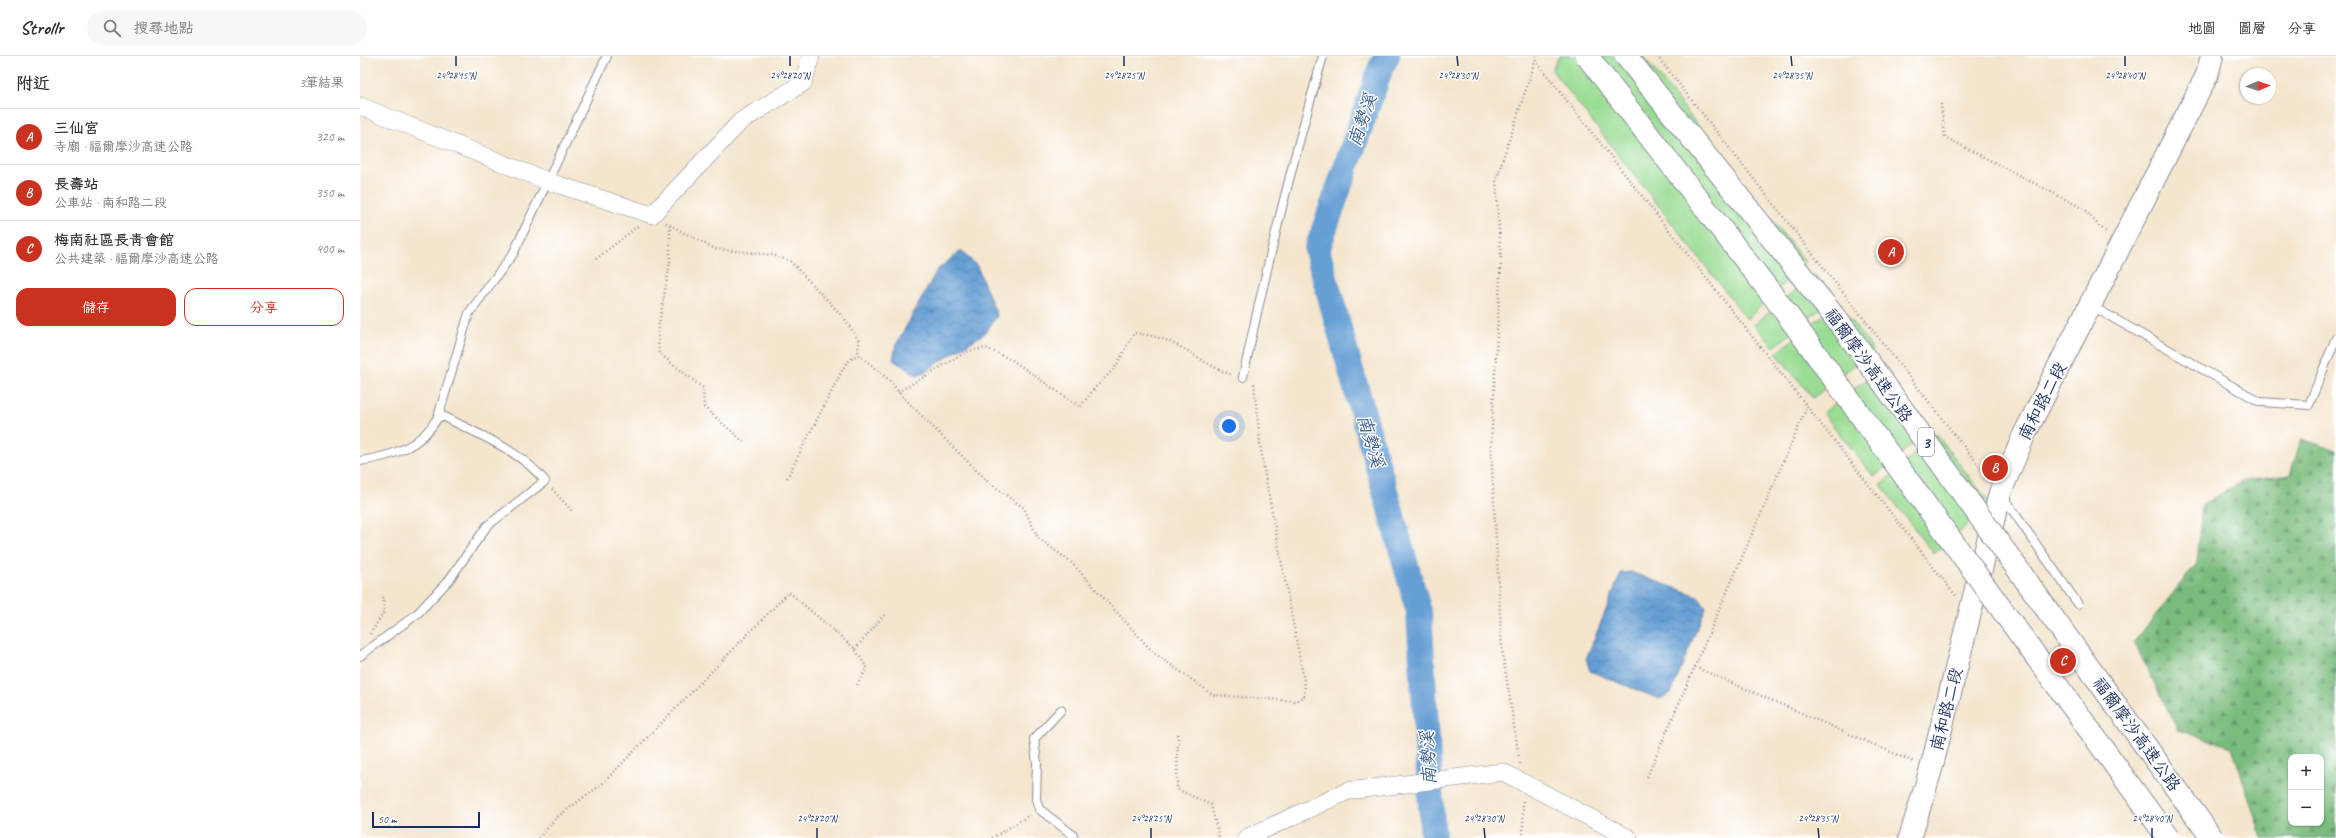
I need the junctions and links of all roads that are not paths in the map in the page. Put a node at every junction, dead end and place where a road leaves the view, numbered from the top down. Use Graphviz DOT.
graph roads {
  1 [pos="606,56"];
  2 [pos="811,56"];
  3 [pos="1323,56"];
  4 [pos="1587,56"];
  5 [pos="1626,56"];
  6 [pos="2212,56"];
  7 [pos="360,106"];
  8 [pos="547,181"];
  9 [pos="2092,306"];
  10 [pos="2336,338"];
  11 [pos="1243,377"];
  12 [pos="438,416"];
  13 [pos="360,461"];
  14 [pos="2000,493"];
  15 [pos="2078,604"];
  16 [pos="360,656"];
  17 [pos="1061,710"];
  18 [pos="1074,838"];
  19 [pos="1246,838"];
  20 [pos="1629,838"];
  21 [pos="1910,838"];
  22 [pos="2168,838"];
  23 [pos="2212,838"];
  1 -- 8 [label="lane"];
  2 -- 8 [label="street"];
  3 -- 11 [label="lane"];
  4 -- 22 [label="main road, 3, bridge"];
  5 -- 23 [label="main road, 福爾摩沙高速公路 / 3, bridge"];
  6 -- 9 [label="main road, 南和路二段"];
  7 -- 8 [label="street"];
  8 -- 12 [label="lane"];
  9 -- 10 [label="lane"];
  9 -- 14 [label="main road, 南和路二段"];
  12 -- 13 [label="lane"];
  12 -- 16 [label="lane"];
  14 -- 15 [label="lane"];
  14 -- 21 [label="main road, 南和路二段"];
  17 -- 18 [label="lane"];
  19 -- 20 [label="street"];
}
